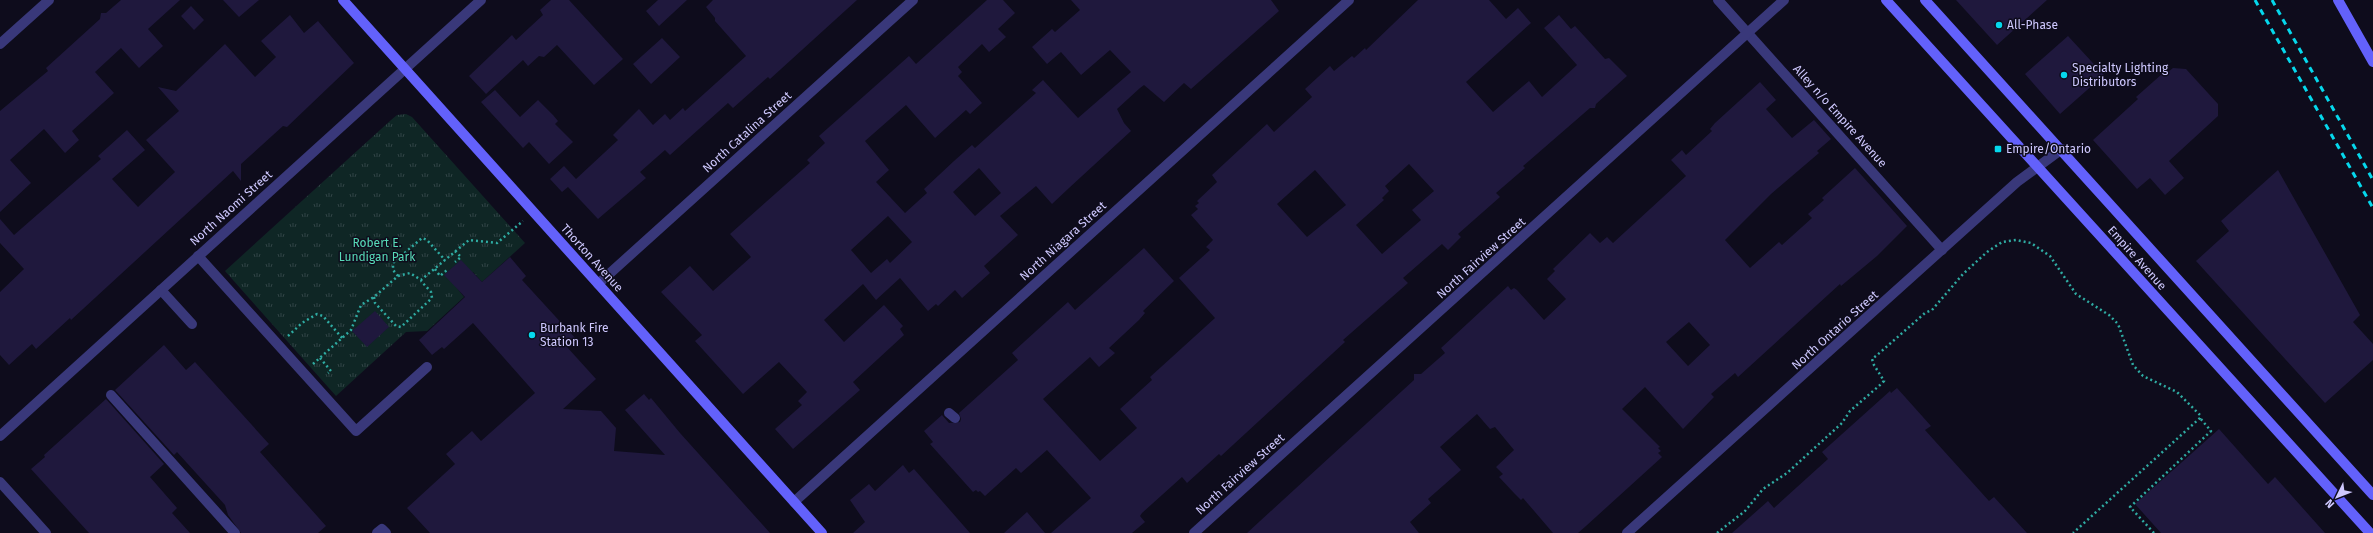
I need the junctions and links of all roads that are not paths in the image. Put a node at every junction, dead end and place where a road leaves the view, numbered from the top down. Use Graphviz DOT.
graph roads {
  1 [pos="49,0"];
  2 [pos="343,0"];
  3 [pos="481,0"];
  4 [pos="913,0"];
  5 [pos="1349,0"];
  6 [pos="1718,0"];
  7 [pos="1784,0"];
  8 [pos="1886,0"];
  9 [pos="1925,0"];
  10 [pos="2338,0"];
  11 [pos="1748,33"];
  12 [pos="0,44"];
  13 [pos="2373,62"];
  14 [pos="405,69"];
  15 [pos="2062,149"];
  16 [pos="2037,168"];
  17 [pos="1942,250"];
  18 [pos="198,256"];
  19 [pos="598,284"];
  20 [pos="161,290"];
  21 [pos="192,324"];
  22 [pos="427,367"];
  23 [pos="111,395"];
  24 [pos="0,436"];
  25 [pos="0,482"];
  26 [pos="2373,495"];
  27 [pos="794,502"];
  28 [pos="46,533"];
  29 [pos="235,533"];
  30 [pos="377,533"];
  31 [pos="386,533"];
  32 [pos="822,533"];
  33 [pos="1194,533"];
  34 [pos="1627,533"];
  35 [pos="2370,533"];
  1 -- 12 [label="street"];
  2 -- 14 [label="main road, Thorton Avenue"];
  3 -- 14 [label="street, North Naomi Street"];
  4 -- 19 [label="street, North Catalina Street"];
  5 -- 27 [label="street, North Niagara Street"];
  6 -- 11 [label="street, Alley n/o Empire Avenue"];
  7 -- 11 [label="street, North Fairview Street"];
  8 -- 16 [label="main road, Empire Avenue"];
  9 -- 15 [label="main road, Empire Avenue"];
  10 -- 13 [label="main road"];
  11 -- 17 [label="street, Alley n/o Empire Avenue"];
  11 -- 33 [label="street, North Fairview Street"];
  14 -- 18 [label="street, North Naomi Street"];
  14 -- 19 [label="main road, Thorton Avenue"];
  15 -- 16 [label="street, North Ontario Street"];
  15 -- 26 [label="main road, Empire Avenue"];
  16 -- 17 [label="street, North Ontario Street"];
  16 -- 35 [label="main road, Empire Avenue"];
  17 -- 34 [label="street, North Ontario Street"];
  18 -- 20 [label="street, North Naomi Street"];
  18 -- 22 [label="street"];
  19 -- 27 [label="main road, Thorton Avenue"];
  20 -- 21 [label="street"];
  20 -- 24 [label="street, North Naomi Street"];
  23 -- 29 [label="street"];
  25 -- 28 [label="street"];
  27 -- 32 [label="main road, Thorton Avenue"];
  30 -- 31 [label="street"];
}
